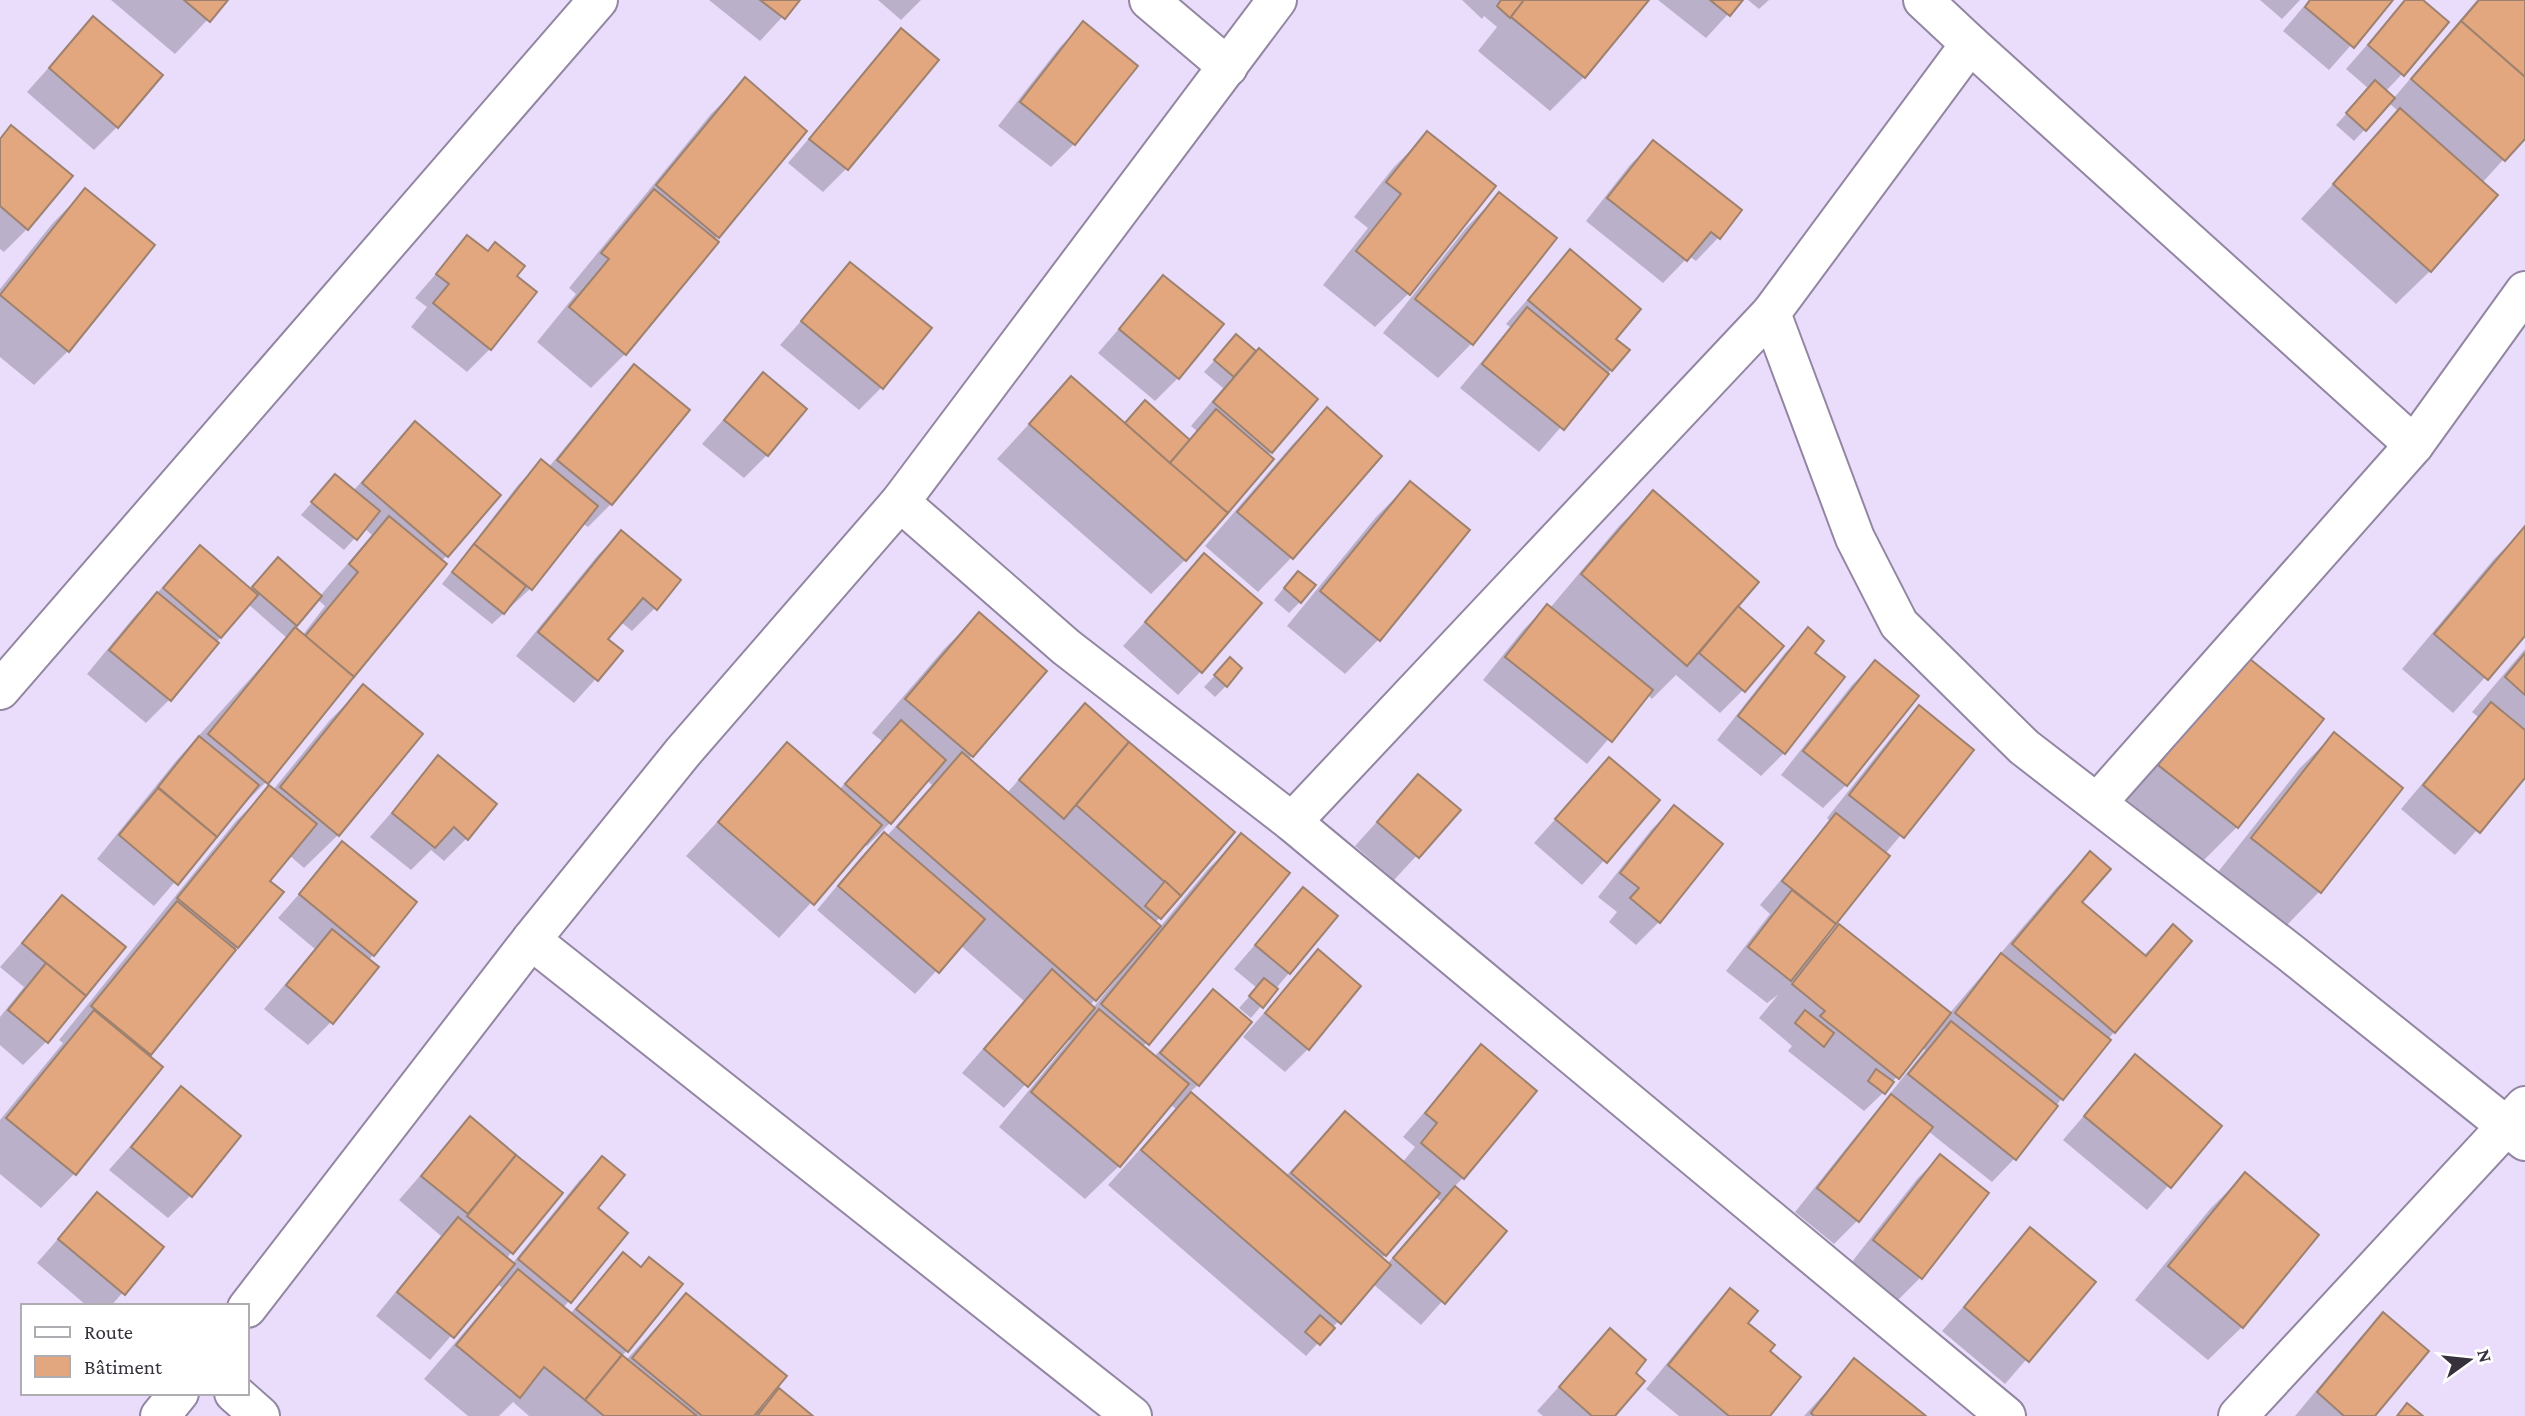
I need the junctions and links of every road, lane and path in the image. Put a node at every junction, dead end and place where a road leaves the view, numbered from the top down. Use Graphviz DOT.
graph roads {
  1 [pos="598,0"];
  2 [pos="1149,0"];
  3 [pos="1277,0"];
  4 [pos="1923,0"];
  5 [pos="1970,44"];
  6 [pos="1227,67"];
  7 [pos="2525,291"];
  8 [pos="1771,313"];
  9 [pos="2414,445"];
  10 [pos="900,502"];
  11 [pos="0,690"];
  12 [pos="2097,803"];
  13 [pos="1292,822"];
  14 [pos="531,940"];
  15 [pos="2519,1125"];
  16 [pos="248,1307"];
  17 [pos="177,1395"];
  18 [pos="236,1395"];
  19 [pos="160,1416"];
  20 [pos="260,1416"];
  21 [pos="1132,1416"];
  22 [pos="2006,1416"];
  23 [pos="2238,1416"];
  1 -- 11 [label="street"];
  2 -- 6 [label="street"];
  3 -- 6 [label="street"];
  4 -- 5 [label="street"];
  5 -- 8 [label="street"];
  5 -- 9 [label="street"];
  6 -- 10 [label="street"];
  7 -- 9 [label="street"];
  8 -- 12 [label="street"];
  8 -- 13 [label="street"];
  9 -- 12 [label="street"];
  10 -- 13 [label="street"];
  10 -- 14 [label="street"];
  12 -- 15 [label="street"];
  13 -- 22 [label="street"];
  14 -- 16 [label="street"];
  14 -- 21 [label="street"];
  15 -- 23 [label="street"];
  17 -- 19 [label="street"];
  18 -- 20 [label="street"];
}
